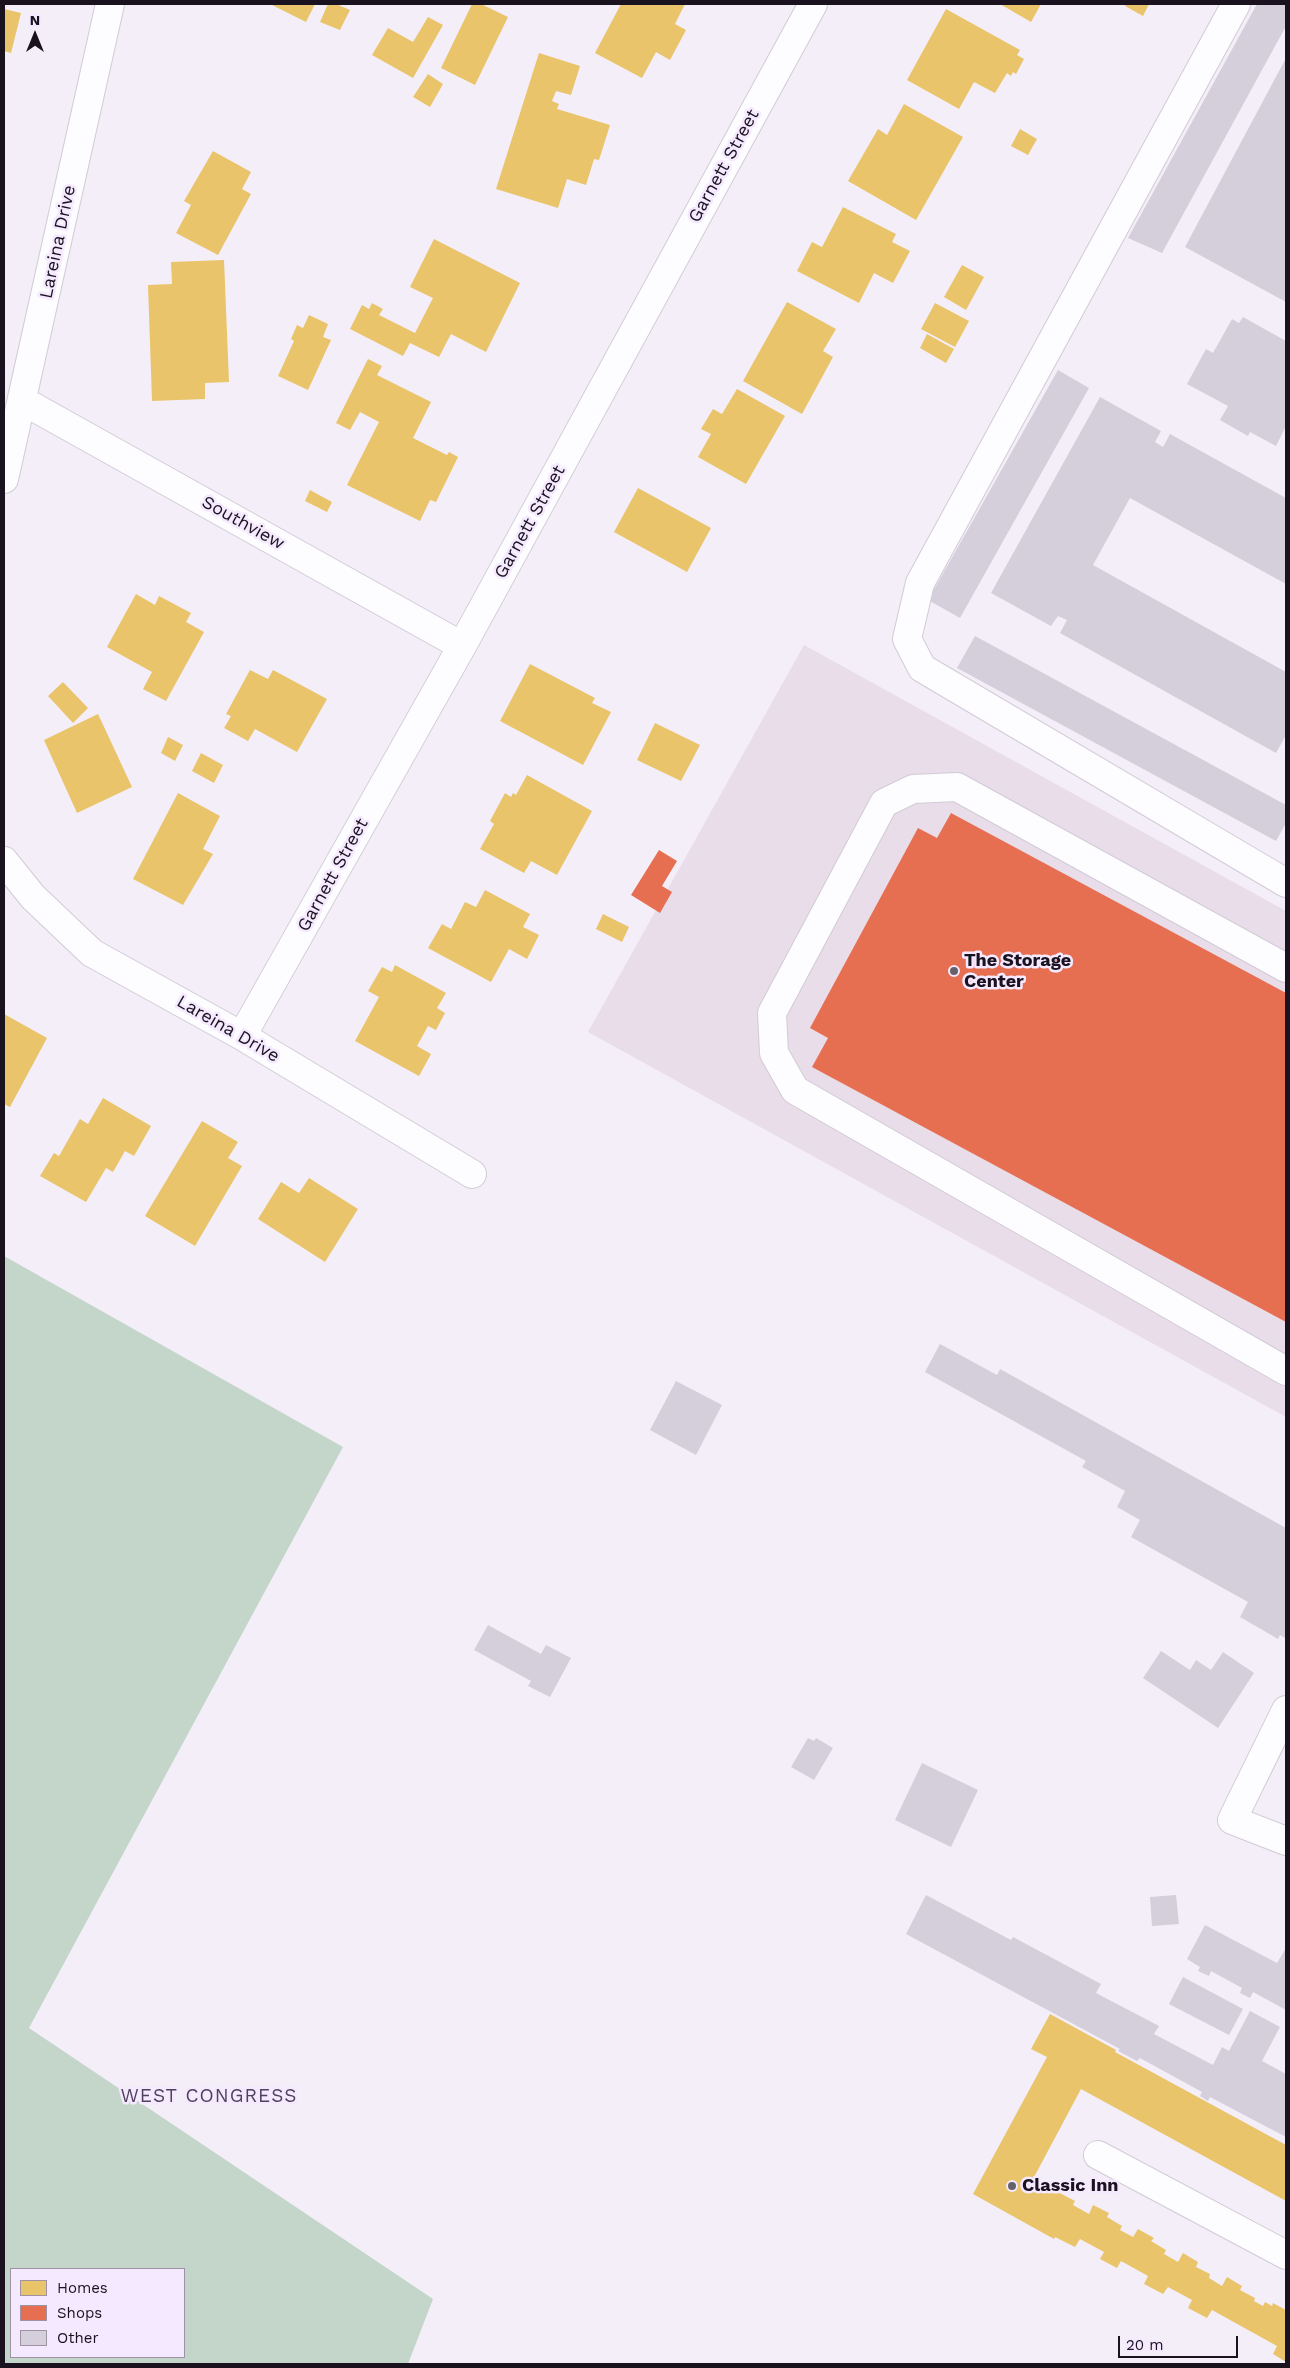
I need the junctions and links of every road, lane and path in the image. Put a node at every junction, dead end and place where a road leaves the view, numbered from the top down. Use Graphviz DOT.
graph roads {
  1 [pos="110,4"];
  2 [pos="813,4"];
  3 [pos="1236,4"];
  4 [pos="23,400"];
  5 [pos="4,480"];
  6 [pos="462,646"];
  7 [pos="4,861"];
  8 [pos="1286,883"];
  9 [pos="1286,968"];
  10 [pos="242,1036"];
  11 [pos="472,1174"];
  12 [pos="1286,1371"];
  13 [pos="1286,1710"];
  14 [pos="1286,1841"];
  15 [pos="1098,2155"];
  16 [pos="1286,2255"];
  1 -- 4 [label="street, Lareina Drive"];
  2 -- 6 [label="street, Garnett Street"];
  3 -- 8 [label="street"];
  4 -- 5 [label="street, Lareina Drive"];
  4 -- 6 [label="street, Southview"];
  6 -- 10 [label="street, Garnett Street"];
  7 -- 10 [label="street, Lareina Drive"];
  9 -- 12 [label="street"];
  10 -- 11 [label="street, Lareina Drive"];
  13 -- 14 [label="street"];
  15 -- 16 [label="street"];
}
